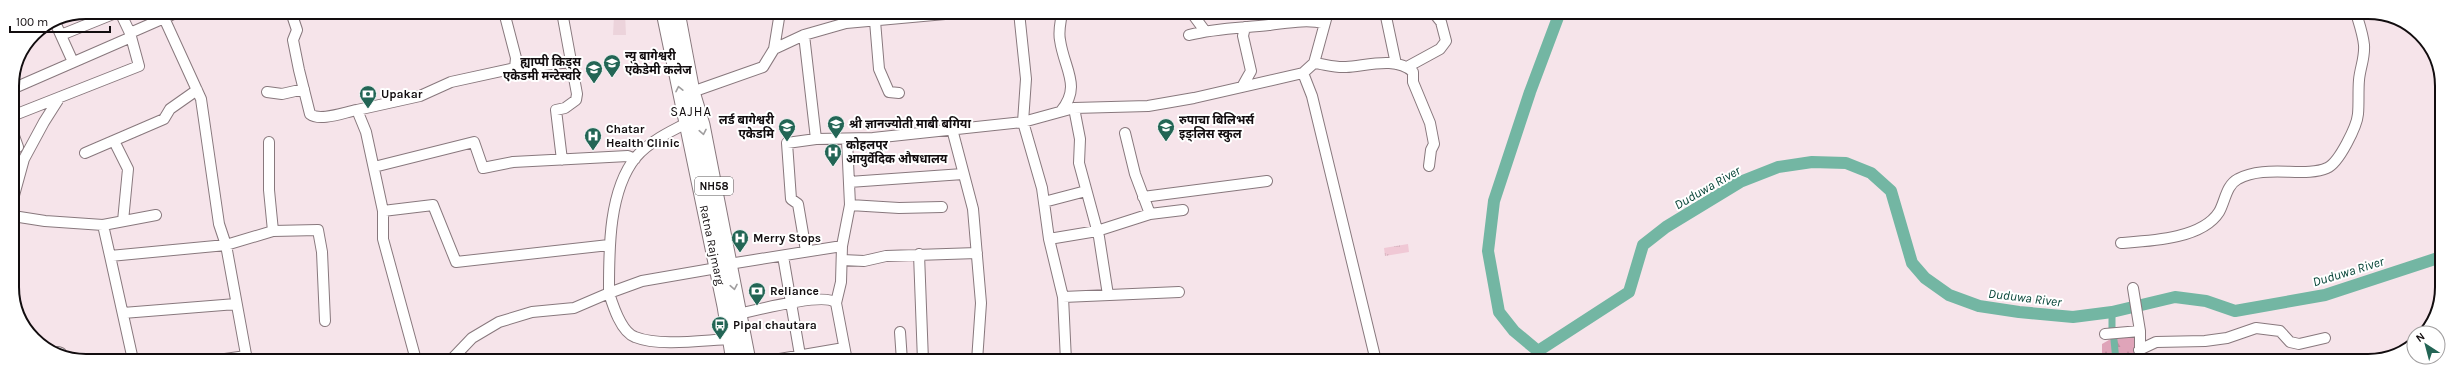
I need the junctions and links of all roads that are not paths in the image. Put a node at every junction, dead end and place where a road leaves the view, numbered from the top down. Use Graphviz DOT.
graph roads {
  1 [pos="101,19"];
  2 [pos="122,19"];
  3 [pos="162,19"];
  4 [pos="164,19"];
  5 [pos="293,19"];
  6 [pos="506,19"];
  7 [pos="563,19"];
  8 [pos="665,19"];
  9 [pos="678,19"];
  10 [pos="779,19"];
  11 [pos="896,19"];
  12 [pos="1020,19"];
  13 [pos="1061,19"];
  14 [pos="1199,19"];
  15 [pos="1318,19"];
  16 [pos="1325,19"];
  17 [pos="1386,19"];
  18 [pos="1439,19"];
  19 [pos="2358,19"];
  20 [pos="875,21"];
  21 [pos="57,26"];
  22 [pos="1245,27"];
  23 [pos="1203,28"];
  24 [pos="61,35"];
  25 [pos="129,35"];
  26 [pos="804,35"];
  27 [pos="1189,35"];
  28 [pos="774,49"];
  29 [pos="73,62"];
  30 [pos="571,62"];
  31 [pos="1314,63"];
  32 [pos="1396,64"];
  33 [pos="1407,67"];
  34 [pos="515,68"];
  35 [pos="1303,73"];
  36 [pos="19,86"];
  37 [pos="1242,87"];
  38 [pos="304,89"];
  39 [pos="197,90"];
  40 [pos="267,92"];
  41 [pos="692,92"];
  42 [pos="899,93"];
  43 [pos="58,100"];
  44 [pos="1074,108"];
  45 [pos="357,110"];
  46 [pos="1061,112"];
  47 [pos="19,114"];
  48 [pos="687,122"];
  49 [pos="1023,122"];
  50 [pos="952,129"];
  51 [pos="1125,133"];
  52 [pos="816,139"];
  53 [pos="847,140"];
  54 [pos="114,141"];
  55 [pos="269,142"];
  56 [pos="19,153"];
  57 [pos="85,153"];
  58 [pos="24,159"];
  59 [pos="635,159"];
  60 [pos="562,160"];
  61 [pos="1429,166"];
  62 [pos="374,167"];
  63 [pos="963,174"];
  64 [pos="19,177"];
  65 [pos="1267,181"];
  66 [pos="849,182"];
  67 [pos="1086,191"];
  68 [pos="1143,197"];
  69 [pos="1044,202"];
  70 [pos="850,205"];
  71 [pos="942,207"];
  72 [pos="1183,210"];
  73 [pos="383,211"];
  74 [pos="1150,214"];
  75 [pos="156,215"];
  76 [pos="19,217"];
  77 [pos="123,221"];
  78 [pos="103,225"];
  79 [pos="273,231"];
  80 [pos="1097,231"];
  81 [pos="1049,239"];
  82 [pos="2121,243"];
  83 [pos="226,245"];
  84 [pos="609,245"];
  85 [pos="842,246"];
  86 [pos="806,251"];
  87 [pos="977,253"];
  88 [pos="919,254"];
  89 [pos="110,256"];
  90 [pos="783,256"];
  91 [pos="842,260"];
  92 [pos="723,266"];
  93 [pos="2133,288"];
  94 [pos="1179,292"];
  95 [pos="609,293"];
  96 [pos="1108,295"];
  97 [pos="1063,297"];
  98 [pos="836,303"];
  99 [pos="236,304"];
  100 [pos="790,304"];
  101 [pos="123,312"];
  102 [pos="739,314"];
  103 [pos="325,322"];
  104 [pos="2140,331"];
  105 [pos="900,332"];
  106 [pos="2105,334"];
  107 [pos="2325,338"];
  108 [pos="731,339"];
  109 [pos="844,348"];
  110 [pos="132,354"];
  111 [pos="245,354"];
  112 [pos="414,354"];
  113 [pos="457,354"];
  114 [pos="733,354"];
  115 [pos="747,354"];
  116 [pos="799,354"];
  117 [pos="818,354"];
  118 [pos="845,354"];
  119 [pos="902,354"];
  120 [pos="923,354"];
  121 [pos="977,354"];
  122 [pos="1066,354"];
  123 [pos="1374,354"];
  124 [pos="2140,354"];
  125 [pos="2142,354"];
  1 -- 24 [label="street"];
  2 -- 25 [label="street"];
  3 -- 25 [label="street"];
  4 -- 39 [label="street"];
  5 -- 38 [label="street"];
  6 -- 34 [label="street"];
  7 -- 30 [label="street"];
  48 -- 8 [label="highway, Ratna Rajmarg / NH58, one-way"];
  9 -- 41 [label="highway, Ratna Rajmarg / NH58"];
  10 -- 28 [label="street"];
  11 -- 20 [label="street"];
  12 -- 49 [label="street"];
  13 -- 46 [label="street"];
  14 -- 23 [label="street"];
  15 -- 22 [label="street"];
  16 -- 31 [label="street"];
  17 -- 32 [label="street"];
  18 -- 33 [label="street"];
  19 -- 82 [label="street"];
  20 -- 26 [label="street"];
  20 -- 42 [label="street"];
  21 -- 24 [label="street"];
  22 -- 23 [label="street"];
  22 -- 37 [label="street"];
  23 -- 27 [label="street"];
  24 -- 29 [label="street"];
  25 -- 29 [label="street"];
  25 -- 43 [label="street"];
  26 -- 28 [label="street"];
  26 -- 52 [label="street"];
  28 -- 41 [label="street"];
  29 -- 36 [label="street"];
  30 -- 34 [label="street"];
  30 -- 60 [label="street"];
  31 -- 32 [label="street"];
  31 -- 35 [label="street"];
  32 -- 33 [label="street"];
  33 -- 61 [label="street"];
  34 -- 45 [label="street"];
  35 -- 37 [label="street"];
  35 -- 123 [label="street"];
  37 -- 44 [label="street"];
  38 -- 40 [label="street"];
  38 -- 45 [label="street"];
  39 -- 54 [label="street"];
  39 -- 83 [label="street"];
  41 -- 92 [label="highway, Ratna Rajmarg / NH58, one-way"];
  43 -- 47 [label="street"];
  43 -- 58 [label="street"];
  44 -- 46 [label="street"];
  44 -- 67 [label="street"];
  45 -- 62 [label="street"];
  46 -- 49 [label="street"];
  48 -- 59 [label="street"];
  48 -- 92 [label="highway, Ratna Rajmarg / NH58"];
  49 -- 50 [label="street"];
  49 -- 69 [label="street"];
  50 -- 53 [label="street"];
  50 -- 63 [label="street"];
  51 -- 68 [label="street"];
  52 -- 53 [label="street"];
  52 -- 86 [label="street"];
  53 -- 66 [label="street"];
  54 -- 57 [label="street"];
  54 -- 77 [label="street"];
  55 -- 79 [label="street"];
  56 -- 58 [label="street"];
  58 -- 64 [label="street"];
  59 -- 60 [label="street"];
  59 -- 84 [label="street"];
  60 -- 62 [label="street"];
  62 -- 73 [label="street"];
  63 -- 66 [label="street"];
  63 -- 87 [label="street"];
  65 -- 68 [label="street"];
  66 -- 70 [label="street"];
  67 -- 69 [label="street"];
  67 -- 80 [label="street"];
  68 -- 74 [label="street"];
  69 -- 81 [label="street"];
  70 -- 71 [label="street"];
  70 -- 85 [label="street"];
  72 -- 74 [label="street"];
  73 -- 84 [label="street"];
  73 -- 112 [label="street"];
  74 -- 80 [label="street"];
  75 -- 77 [label="street"];
  76 -- 78 [label="street"];
  77 -- 78 [label="street"];
  78 -- 89 [label="street"];
  79 -- 83 [label="street"];
  79 -- 103 [label="street"];
  80 -- 81 [label="street"];
  80 -- 96 [label="street"];
  81 -- 97 [label="street"];
  83 -- 89 [label="street"];
  83 -- 99 [label="street"];
  84 -- 95 [label="street"];
  85 -- 86 [label="street"];
  85 -- 91 [label="street"];
  86 -- 90 [label="street"];
  87 -- 88 [label="street"];
  87 -- 121 [label="street"];
  88 -- 91 [label="street"];
  88 -- 120 [label="street"];
  89 -- 101 [label="street"];
  90 -- 92 [label="street"];
  90 -- 100 [label="street"];
  91 -- 98 [label="street"];
  92 -- 95 [label="street"];
  92 -- 102 [label="highway, Ratna Rajmarg / NH58, one-way"];
  92 -- 108 [label="highway, Ratna Rajmarg / NH58"];
  93 -- 104 [label="street"];
  94 -- 96 [label="street"];
  95 -- 108 [label="street"];
  95 -- 113 [label="street"];
  96 -- 97 [label="street"];
  97 -- 122 [label="street"];
  98 -- 100 [label="street"];
  98 -- 109 [label="street"];
  99 -- 101 [label="street"];
  99 -- 111 [label="street"];
  100 -- 102 [label="street"];
  100 -- 116 [label="street"];
  101 -- 110 [label="street"];
  102 -- 115 [label="highway, Ratna Rajmarg / NH58"];
  104 -- 106 [label="street"];
  104 -- 124 [label="street"];
  105 -- 119 [label="street"];
  107 -- 125 [label="street"];
  108 -- 114 [label="highway, Ratna Rajmarg / NH58"];
  109 -- 117 [label="street"];
  109 -- 118 [label="street"];
}
